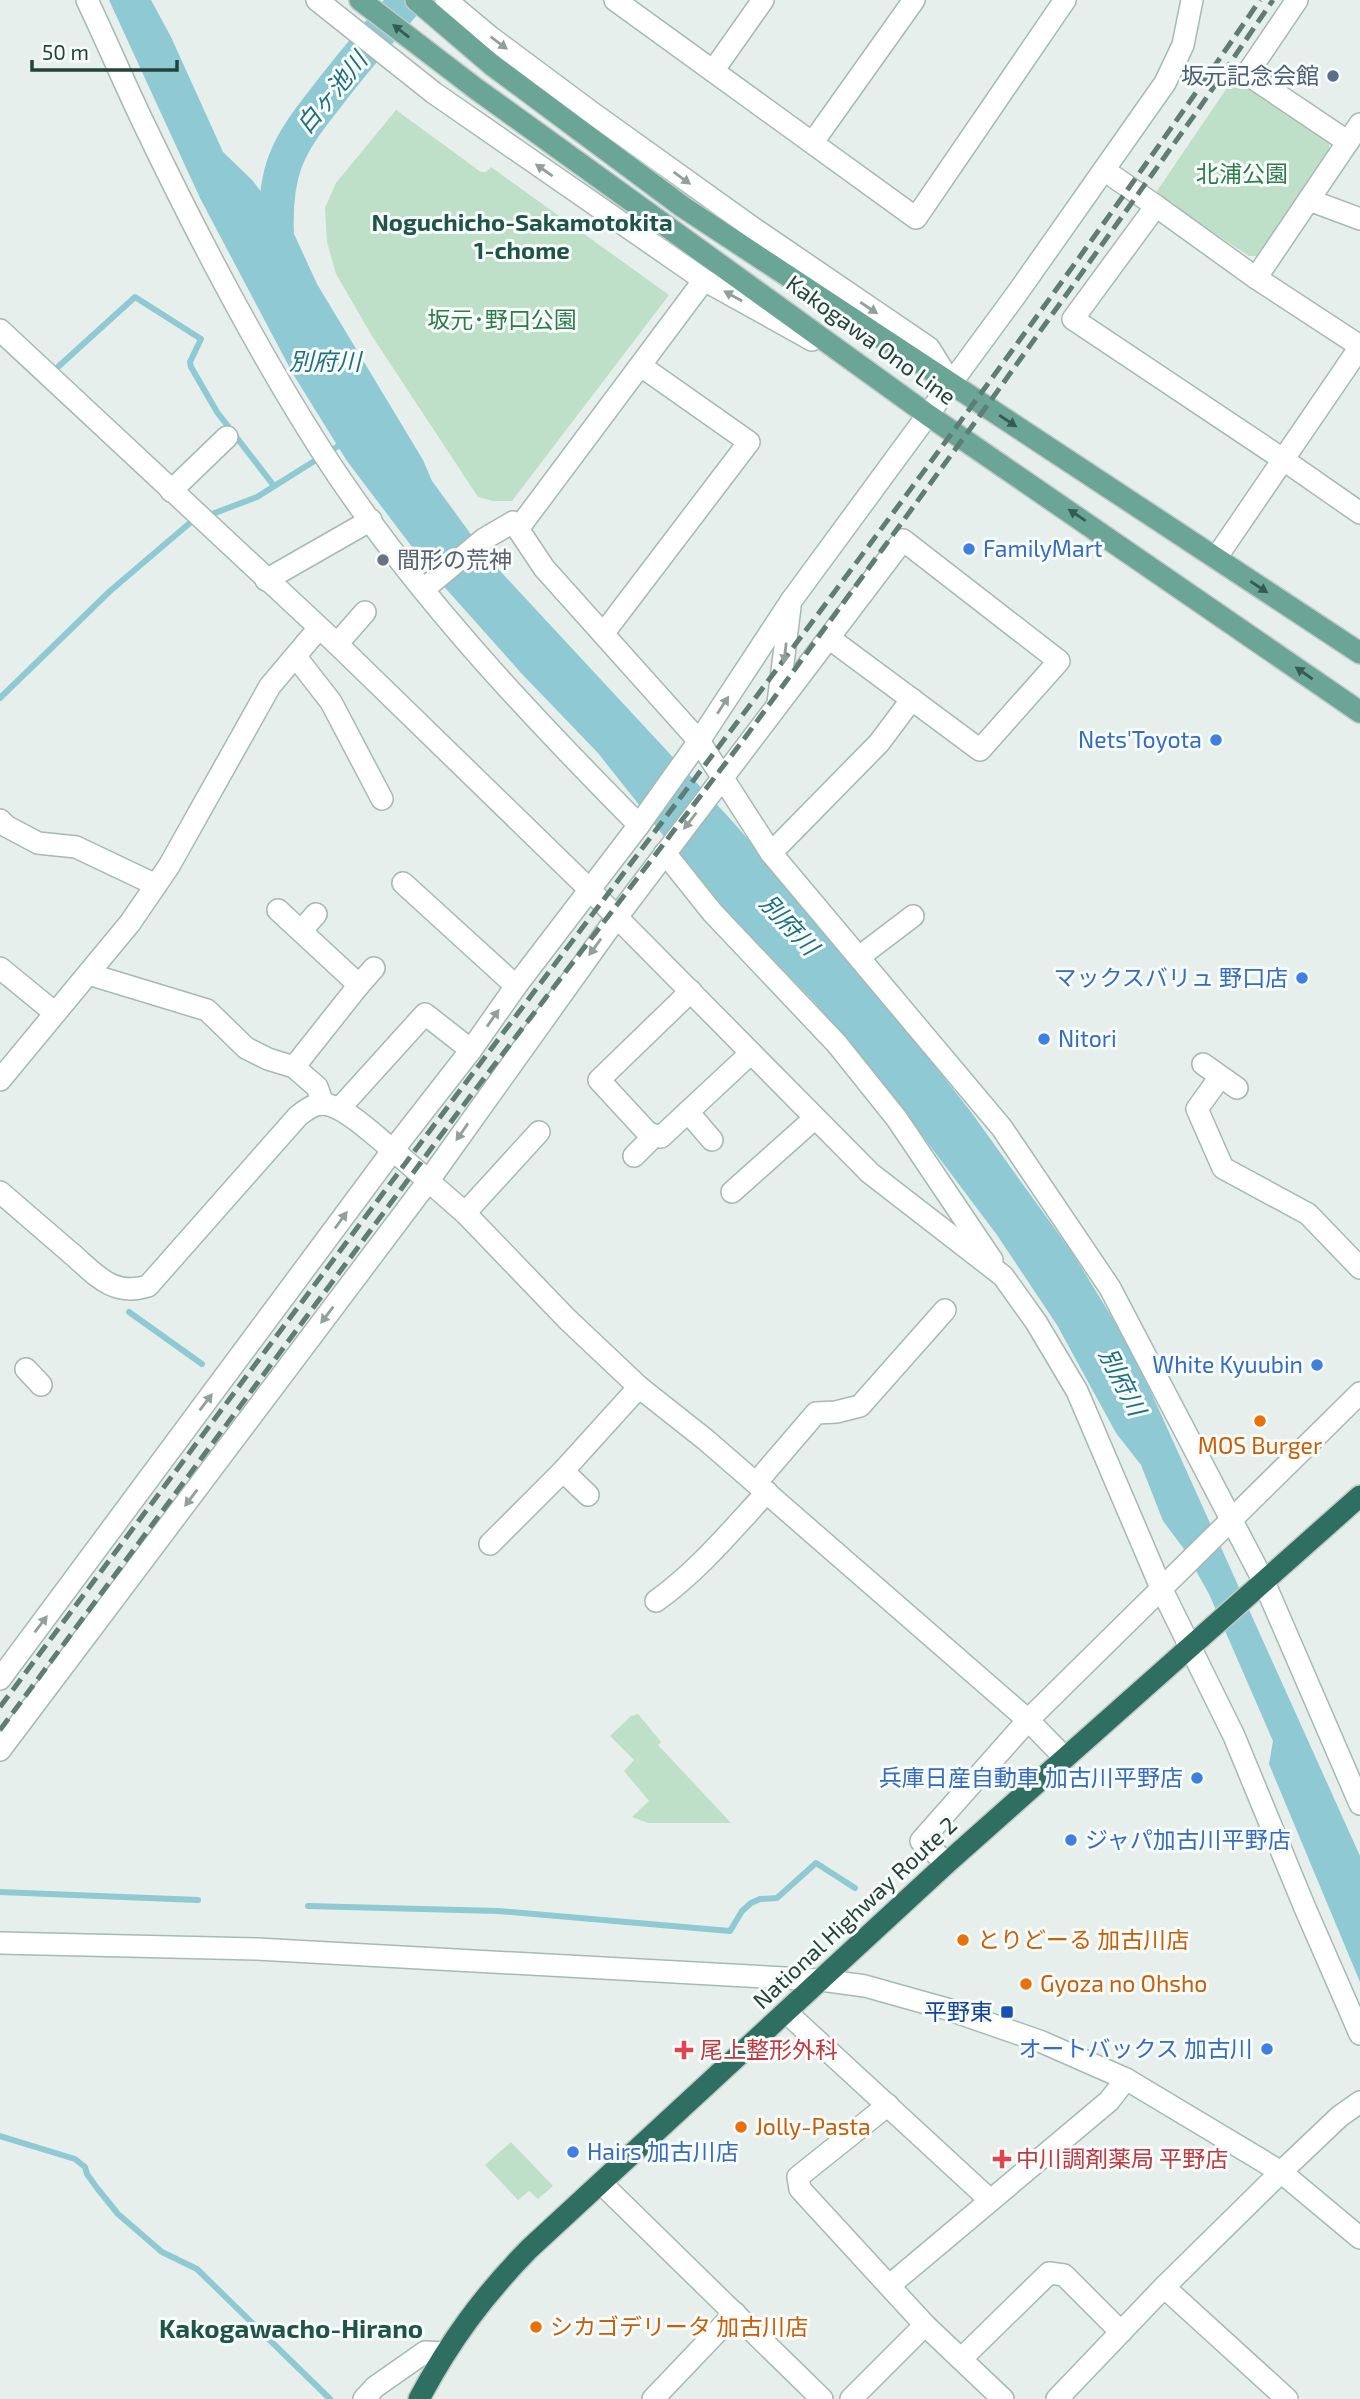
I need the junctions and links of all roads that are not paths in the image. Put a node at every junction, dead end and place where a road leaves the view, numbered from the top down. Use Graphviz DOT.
graph roads {
  1 [pos="87,0"];
  2 [pos="317,0"];
  3 [pos="360,0"];
  4 [pos="416,0"];
  5 [pos="446,0"];
  6 [pos="616,0"];
  7 [pos="763,0"];
  8 [pos="914,0"];
  9 [pos="1065,0"];
  10 [pos="1192,0"];
  11 [pos="1297,0"];
  12 [pos="713,71"];
  13 [pos="1360,124"];
  14 [pos="813,142"];
  15 [pos="1348,142"];
  16 [pos="1104,170"];
  17 [pos="1309,200"];
  18 [pos="1156,206"];
  19 [pos="1360,219"];
  20 [pos="1256,278"];
  21 [pos="704,280"];
  22 [pos="0,330"];
  23 [pos="1360,347"];
  24 [pos="640,366"];
  25 [pos="878,377"];
  26 [pos="951,383"];
  27 [pos="928,415"];
  28 [pos="227,437"];
  29 [pos="1284,460"];
  30 [pos="171,491"];
  31 [pos="1360,513"];
  32 [pos="371,520"];
  33 [pos="518,529"];
  34 [pos="1216,558"];
  35 [pos="266,580"];
  36 [pos="424,589"];
  37 [pos="791,601"];
  38 [pos="365,612"];
  39 [pos="318,628"];
  40 [pos="603,634"];
  41 [pos="829,638"];
  42 [pos="337,644"];
  43 [pos="1360,653"];
  44 [pos="296,657"];
  45 [pos="912,699"];
  46 [pos="778,705"];
  47 [pos="1360,712"];
  48 [pos="699,741"];
  49 [pos="719,784"];
  50 [pos="382,799"];
  51 [pos="0,820"];
  52 [pos="639,825"];
  53 [pos="665,853"];
  54 [pos="771,853"];
  55 [pos="403,883"];
  56 [pos="156,885"];
  57 [pos="590,890"];
  58 [pos="278,910"];
  59 [pos="316,914"];
  60 [pos="913,916"];
  61 [pos="617,917"];
  62 [pos="301,931"];
  63 [pos="859,957"];
  64 [pos="0,968"];
  65 [pos="374,968"];
  66 [pos="91,971"];
  67 [pos="359,985"];
  68 [pos="516,986"];
  69 [pos="691,991"];
  70 [pos="55,1013"];
  71 [pos="471,1050"];
  72 [pos="751,1053"];
  73 [pos="1203,1064"];
  74 [pos="294,1067"];
  75 [pos="0,1080"];
  76 [pos="331,1107"];
  77 [pos="688,1112"];
  78 [pos="815,1118"];
  79 [pos="655,1135"];
  80 [pos="526,1138"];
  81 [pos="712,1140"];
  82 [pos="393,1150"];
  83 [pos="634,1156"];
  84 [pos="429,1180"];
  85 [pos="0,1192"];
  86 [pos="732,1192"];
  87 [pos="465,1213"];
  88 [pos="1360,1268"];
  89 [pos="1003,1276"];
  90 [pos="945,1310"];
  91 [pos="26,1369"];
  92 [pos="41,1385"];
  93 [pos="639,1387"];
  94 [pos="1360,1393"];
  95 [pos="563,1471"];
  96 [pos="761,1488"];
  97 [pos="588,1495"];
  98 [pos="1360,1496"];
  99 [pos="1230,1523"];
  100 [pos="490,1544"];
  101 [pos="1167,1584"];
  102 [pos="1259,1586"];
  103 [pos="656,1601"];
  104 [pos="1195,1644"];
  105 [pos="0,1679"];
  106 [pos="1028,1720"];
  107 [pos="0,1750"];
  108 [pos="1065,1758"];
  109 [pos="1360,1804"];
  110 [pos="947,1863"];
  111 [pos="0,1943"];
  112 [pos="821,1980"];
  113 [pos="786,2012"];
  114 [pos="1360,2034"];
  115 [pos="1126,2079"];
  116 [pos="1360,2102"];
  117 [pos="888,2105"];
  118 [pos="1281,2172"];
  119 [pos="601,2183"];
  120 [pos="990,2200"];
  121 [pos="1360,2238"];
  122 [pos="890,2285"];
  123 [pos="1164,2287"];
  124 [pos="735,2313"];
  125 [pos="925,2325"];
  126 [pos="1121,2332"];
  127 [pos="444,2353"];
  128 [pos="961,2359"];
  129 [pos="1284,2398"];
  130 [pos="364,2399"];
  131 [pos="419,2399"];
  132 [pos="653,2399"];
  133 [pos="822,2399"];
  134 [pos="851,2399"];
  135 [pos="1003,2399"];
  136 [pos="1057,2399"];
  1 -- 32 [label="street"];
  21 -- 2 [label="street, one-way"];
  25 -- 3 [label="main road, Kakogawa Ono Line, one-way"];
  4 -- 26 [label="main road, Kakogawa Ono Line"];
  5 -- 26 [label="street, one-way"];
  6 -- 12 [label="street"];
  7 -- 12 [label="street"];
  8 -- 14 [label="street"];
  9 -- 14 [label="street"];
  10 -- 16 [label="street"];
  11 -- 15 [label="street"];
  12 -- 14 [label="street"];
  13 -- 15 [label="street"];
  15 -- 17 [label="street"];
  16 -- 18 [label="street"];
  16 -- 26 [label="street"];
  17 -- 19 [label="street"];
  17 -- 20 [label="street"];
  18 -- 20 [label="street"];
  18 -- 29 [label="street"];
  20 -- 23 [label="street"];
  21 -- 24 [label="street"];
  25 -- 21 [label="street, one-way"];
  22 -- 30 [label="street"];
  23 -- 29 [label="street"];
  24 -- 33 [label="street"];
  24 -- 40 [label="street"];
  25 -- 27 [label="main road, Kakogawa Ono Line"];
  26 -- 27 [label="street"];
  26 -- 34 [label="main road, Kakogawa Ono Line, one-way"];
  27 -- 37 [label="street"];
  47 -- 27 [label="main road, Kakogawa Ono Line, one-way"];
  28 -- 30 [label="street"];
  29 -- 31 [label="street"];
  29 -- 34 [label="street"];
  30 -- 35 [label="street"];
  32 -- 35 [label="street"];
  32 -- 36 [label="street"];
  33 -- 36 [label="street"];
  33 -- 40 [label="street"];
  34 -- 43 [label="main road, Kakogawa Ono Line, one-way"];
  35 -- 39 [label="street"];
  36 -- 52 [label="street"];
  37 -- 46 [label="street, one-way"];
  48 -- 37 [label="street, one-way"];
  38 -- 42 [label="street"];
  39 -- 42 [label="street"];
  39 -- 44 [label="street"];
  40 -- 48 [label="street"];
  41 -- 45 [label="street"];
  41 -- 45 [label="street"];
  41 -- 46 [label="street"];
  42 -- 57 [label="street"];
  44 -- 50 [label="street"];
  44 -- 56 [label="street"];
  45 -- 54 [label="street"];
  46 -- 49 [label="street"];
  48 -- 49 [label="street"];
  48 -- 52 [label="street"];
  49 -- 53 [label="street, one-way"];
  49 -- 54 [label="street"];
  51 -- 56 [label="street"];
  52 -- 57 [label="street"];
  53 -- 61 [label="street"];
  53 -- 89 [label="street"];
  54 -- 63 [label="street"];
  55 -- 68 [label="street"];
  56 -- 66 [label="street"];
  57 -- 61 [label="street"];
  57 -- 68 [label="street"];
  58 -- 62 [label="street"];
  59 -- 62 [label="street"];
  60 -- 63 [label="street"];
  61 -- 69 [label="street"];
  61 -- 84 [label="street, one-way"];
  62 -- 67 [label="street"];
  63 -- 99 [label="street"];
  64 -- 70 [label="street"];
  65 -- 67 [label="street"];
  66 -- 70 [label="street"];
  66 -- 74 [label="street"];
  67 -- 74 [label="street"];
  71 -- 68 [label="street, one-way"];
  69 -- 72 [label="street"];
  69 -- 79 [label="street"];
  70 -- 75 [label="street"];
  71 -- 76 [label="street"];
  71 -- 82 [label="street"];
  72 -- 77 [label="street"];
  72 -- 78 [label="street"];
  73 -- 88 [label="street"];
  74 -- 76 [label="street"];
  76 -- 82 [label="street"];
  76 -- 85 [label="street"];
  77 -- 79 [label="street"];
  77 -- 81 [label="street"];
  78 -- 86 [label="street"];
  78 -- 89 [label="street"];
  79 -- 83 [label="street"];
  80 -- 87 [label="street"];
  82 -- 84 [label="street"];
  105 -- 82 [label="street, one-way"];
  84 -- 87 [label="street"];
  84 -- 107 [label="street, one-way"];
  87 -- 93 [label="street"];
  89 -- 101 [label="street"];
  90 -- 96 [label="street"];
  91 -- 92 [label="street"];
  93 -- 95 [label="street"];
  93 -- 96 [label="street"];
  94 -- 99 [label="street"];
  95 -- 97 [label="street"];
  95 -- 100 [label="street"];
  96 -- 103 [label="street"];
  96 -- 106 [label="street"];
  98 -- 102 [label="highway, National Highway Route 2"];
  99 -- 101 [label="street"];
  99 -- 102 [label="street"];
  101 -- 104 [label="street"];
  101 -- 106 [label="street"];
  102 -- 104 [label="highway, National Highway Route 2"];
  102 -- 109 [label="street"];
  104 -- 108 [label="highway, National Highway Route 2"];
  104 -- 114 [label="street"];
  106 -- 108 [label="street"];
  106 -- 110 [label="street"];
  108 -- 110 [label="highway, National Highway Route 2"];
  110 -- 112 [label="highway, National Highway Route 2"];
  111 -- 112 [label="street"];
  112 -- 113 [label="highway, National Highway Route 2"];
  112 -- 115 [label="street"];
  113 -- 117 [label="street"];
  113 -- 119 [label="highway, National Highway Route 2"];
  115 -- 118 [label="street"];
  115 -- 120 [label="street"];
  116 -- 118 [label="street"];
  117 -- 120 [label="street"];
  117 -- 122 [label="street"];
  118 -- 121 [label="street"];
  118 -- 123 [label="street"];
  119 -- 124 [label="street"];
  119 -- 127 [label="highway, National Highway Route 2"];
  120 -- 122 [label="street"];
  122 -- 125 [label="street"];
  123 -- 126 [label="street"];
  123 -- 129 [label="street"];
  124 -- 132 [label="street"];
  124 -- 133 [label="street"];
  125 -- 128 [label="street"];
  125 -- 134 [label="street"];
  126 -- 128 [label="street"];
  126 -- 136 [label="street"];
  127 -- 130 [label="street"];
  127 -- 131 [label="highway, National Highway Route 2"];
  128 -- 135 [label="street"];
}
